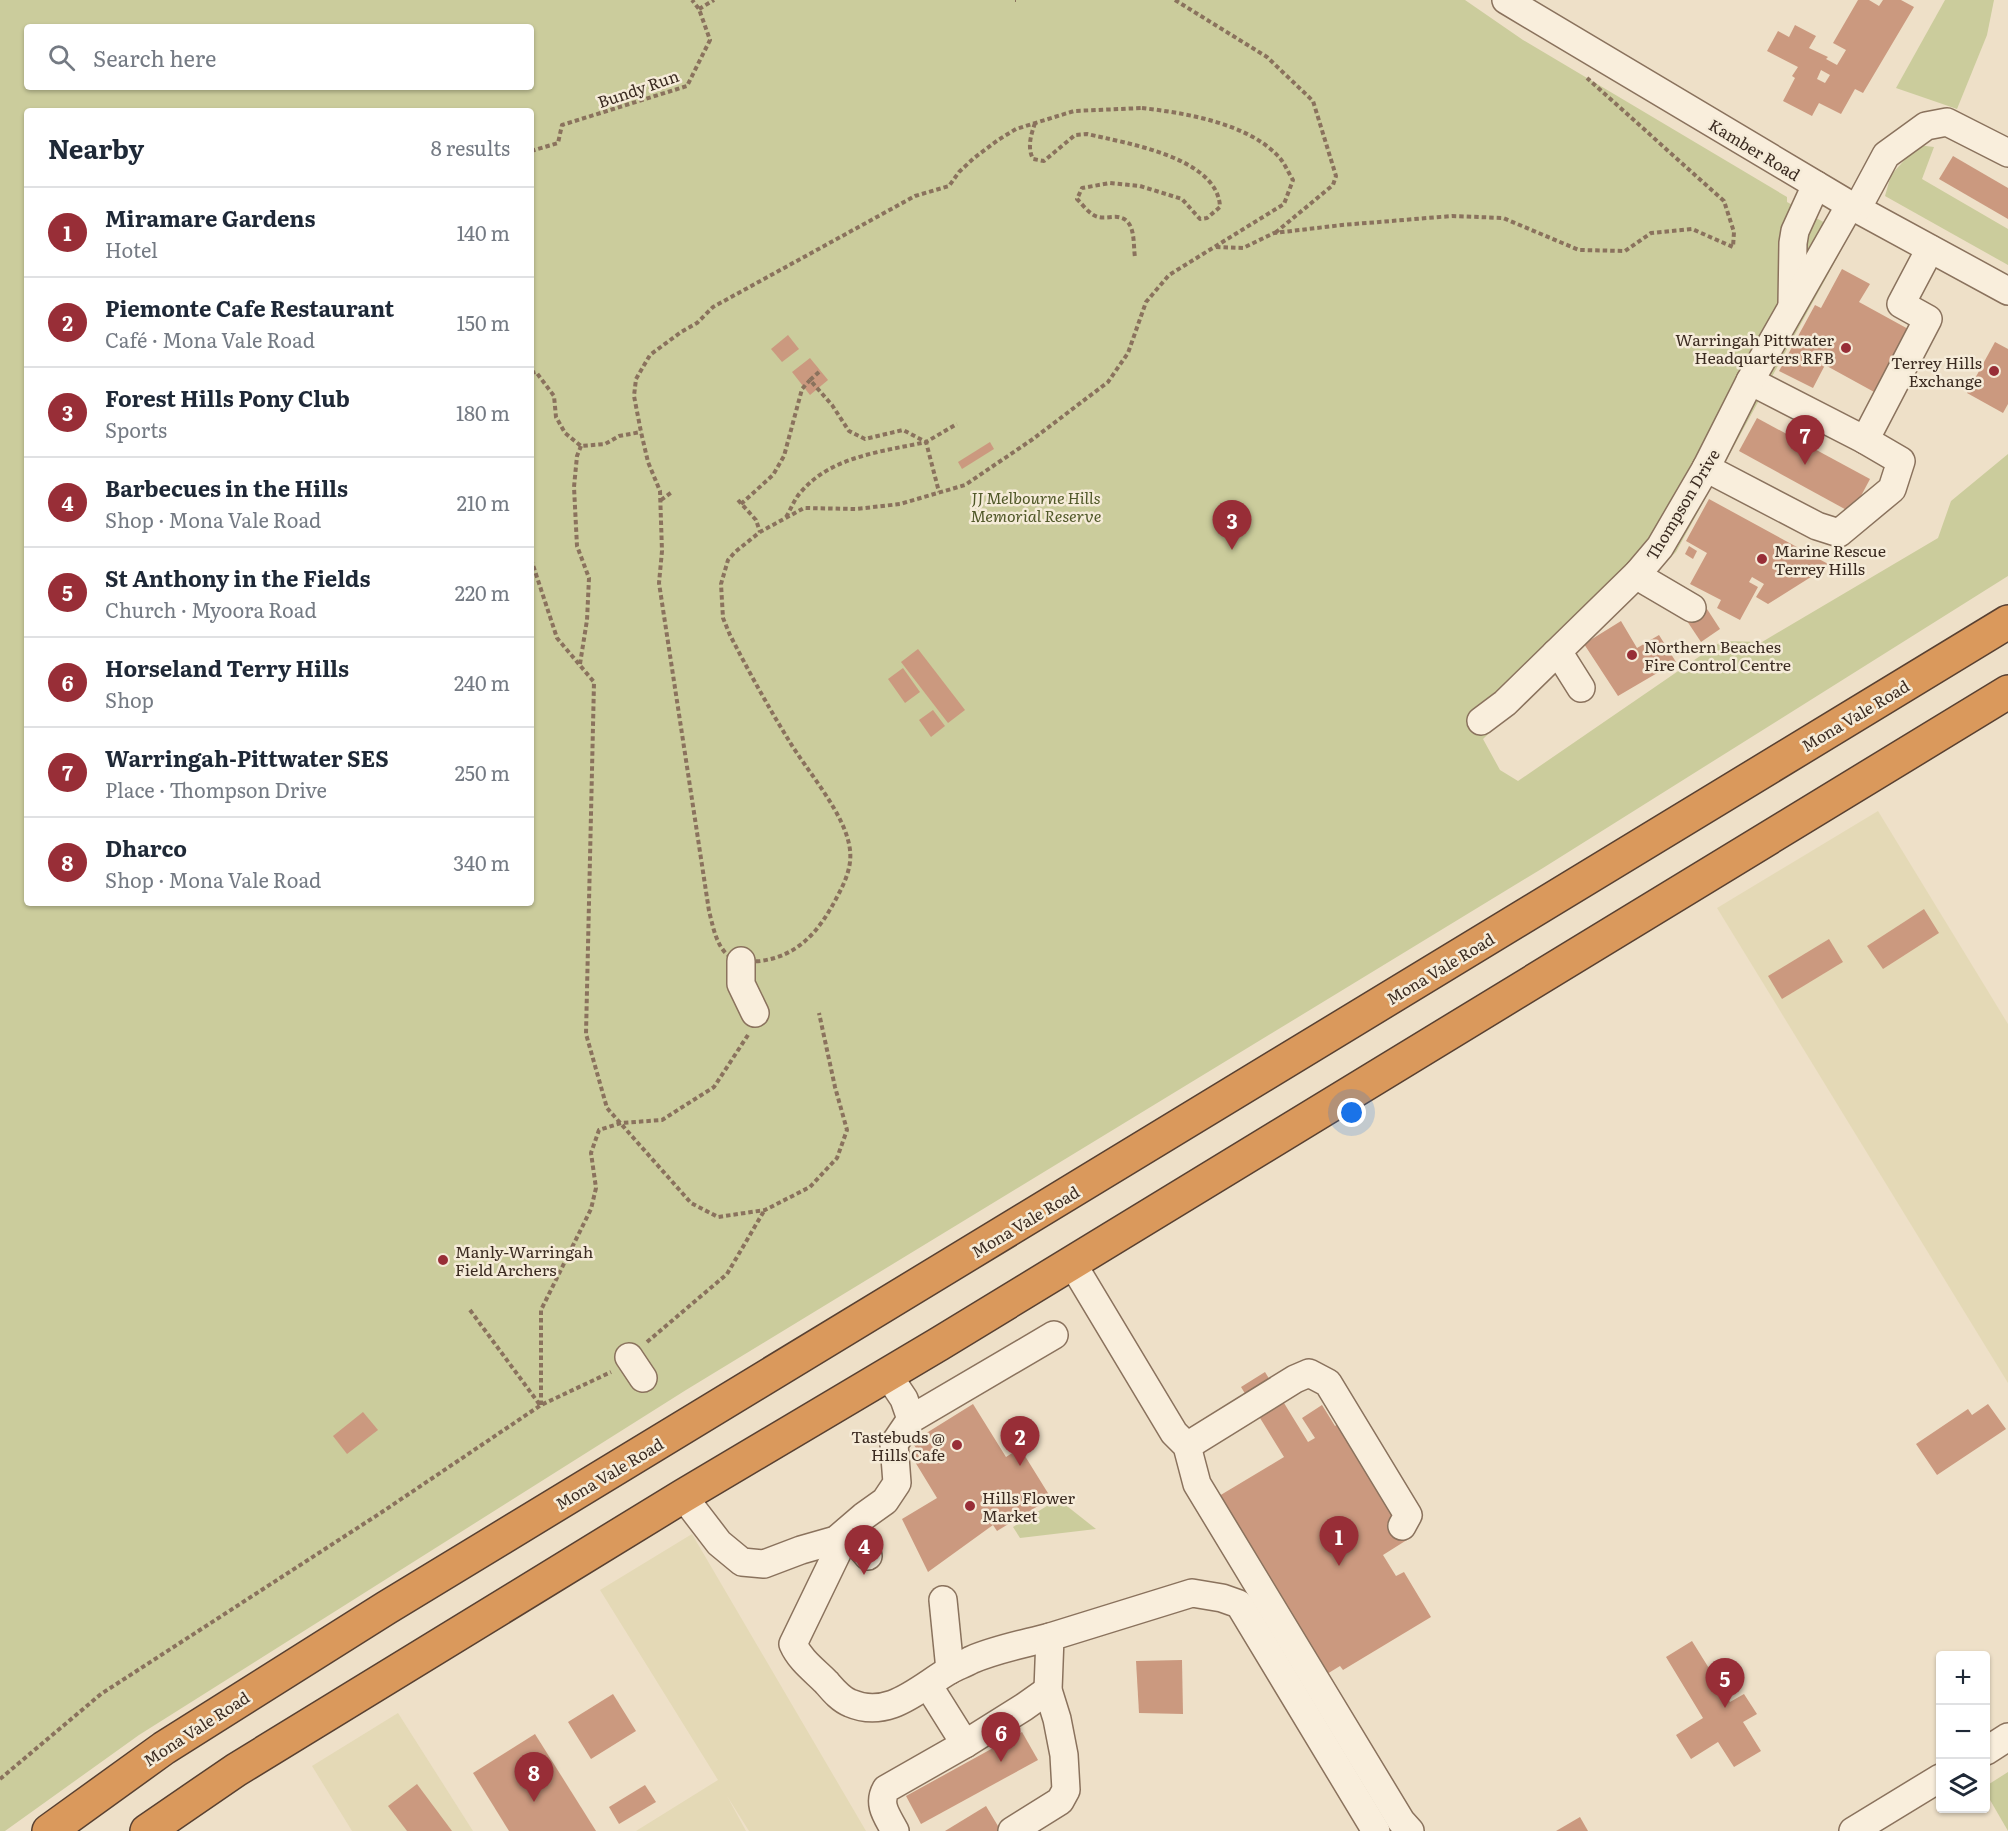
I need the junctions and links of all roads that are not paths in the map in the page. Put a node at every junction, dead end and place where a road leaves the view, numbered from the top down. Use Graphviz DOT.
graph roads {
  1 [pos="1506,0"];
  2 [pos="2008,153"];
  3 [pos="1816,185"];
  4 [pos="1853,207"];
  5 [pos="1930,249"];
  6 [pos="2008,291"];
  7 [pos="1792,307"];
  8 [pos="1750,381"];
  9 [pos="1865,441"];
  10 [pos="1706,468"];
  11 [pos="1638,573"];
  12 [pos="1692,608"];
  13 [pos="2008,622"];
  14 [pos="1556,653"];
  15 [pos="1581,688"];
  16 [pos="2008,692"];
  17 [pos="1481,721"];
  18 [pos="741,961"];
  19 [pos="752,1023"];
  20 [pos="1072,1263"];
  21 [pos="1054,1335"];
  22 [pos="888,1375"];
  23 [pos="911,1419"];
  24 [pos="1187,1446"];
  25 [pos="683,1496"];
  26 [pos="1402,1526"];
  27 [pos="841,1535"];
  28 [pos="868,1556"];
  29 [pos="942,1600"];
  30 [pos="1050,1637"];
  31 [pos="950,1670"];
  32 [pos="928,1685"];
  33 [pos="1048,1690"];
  34 [pos="2008,1737"];
  35 [pos="965,1744"];
  36 [pos="1990,1748"];
  37 [pos="1936,1781"];
  38 [pos="50,1831"];
  39 [pos="147,1831"];
  40 [pos="896,1831"];
  41 [pos="1012,1831"];
  42 [pos="1376,1831"];
  43 [pos="1410,1831"];
  44 [pos="1853,1831"];
  1 -- 3 [label="street, Kamber Road"];
  2 -- 4 [label="street, Thompson Drive"];
  3 -- 4 [label="street, Kamber Road"];
  3 -- 7 [label="street, Thompson Drive"];
  4 -- 5 [label="street, Kamber Road"];
  4 -- 7 [label="street, Thompson Drive"];
  5 -- 6 [label="street, Kamber Road"];
  5 -- 9 [label="street"];
  7 -- 8 [label="street, Thompson Drive"];
  8 -- 9 [label="street"];
  8 -- 10 [label="street, Thompson Drive"];
  9 -- 10 [label="street"];
  10 -- 11 [label="street, Thompson Drive"];
  11 -- 12 [label="street"];
  11 -- 14 [label="street, Thompson Drive"];
  13 -- 38 [label="highway, Mona Vale Road"];
  14 -- 15 [label="street"];
  14 -- 17 [label="street, Thompson Drive"];
  16 -- 20 [label="highway"];
  18 -- 19 [label="street"];
  20 -- 22 [label="highway"];
  20 -- 24 [label="street"];
  21 -- 23 [label="street"];
  22 -- 23 [label="street"];
  22 -- 25 [label="highway"];
  23 -- 27 [label="street"];
  24 -- 26 [label="street"];
  24 -- 43 [label="street"];
  25 -- 27 [label="street"];
  25 -- 39 [label="highway"];
  27 -- 28 [label="street"];
  27 -- 32 [label="street"];
  29 -- 31 [label="street"];
  30 -- 31 [label="street"];
  30 -- 33 [label="street"];
  30 -- 42 [label="street"];
  31 -- 32 [label="street"];
  32 -- 35 [label="street"];
  33 -- 35 [label="street"];
  33 -- 41 [label="street"];
  34 -- 36 [label="street"];
  35 -- 40 [label="street"];
  37 -- 44 [label="street"];
}
